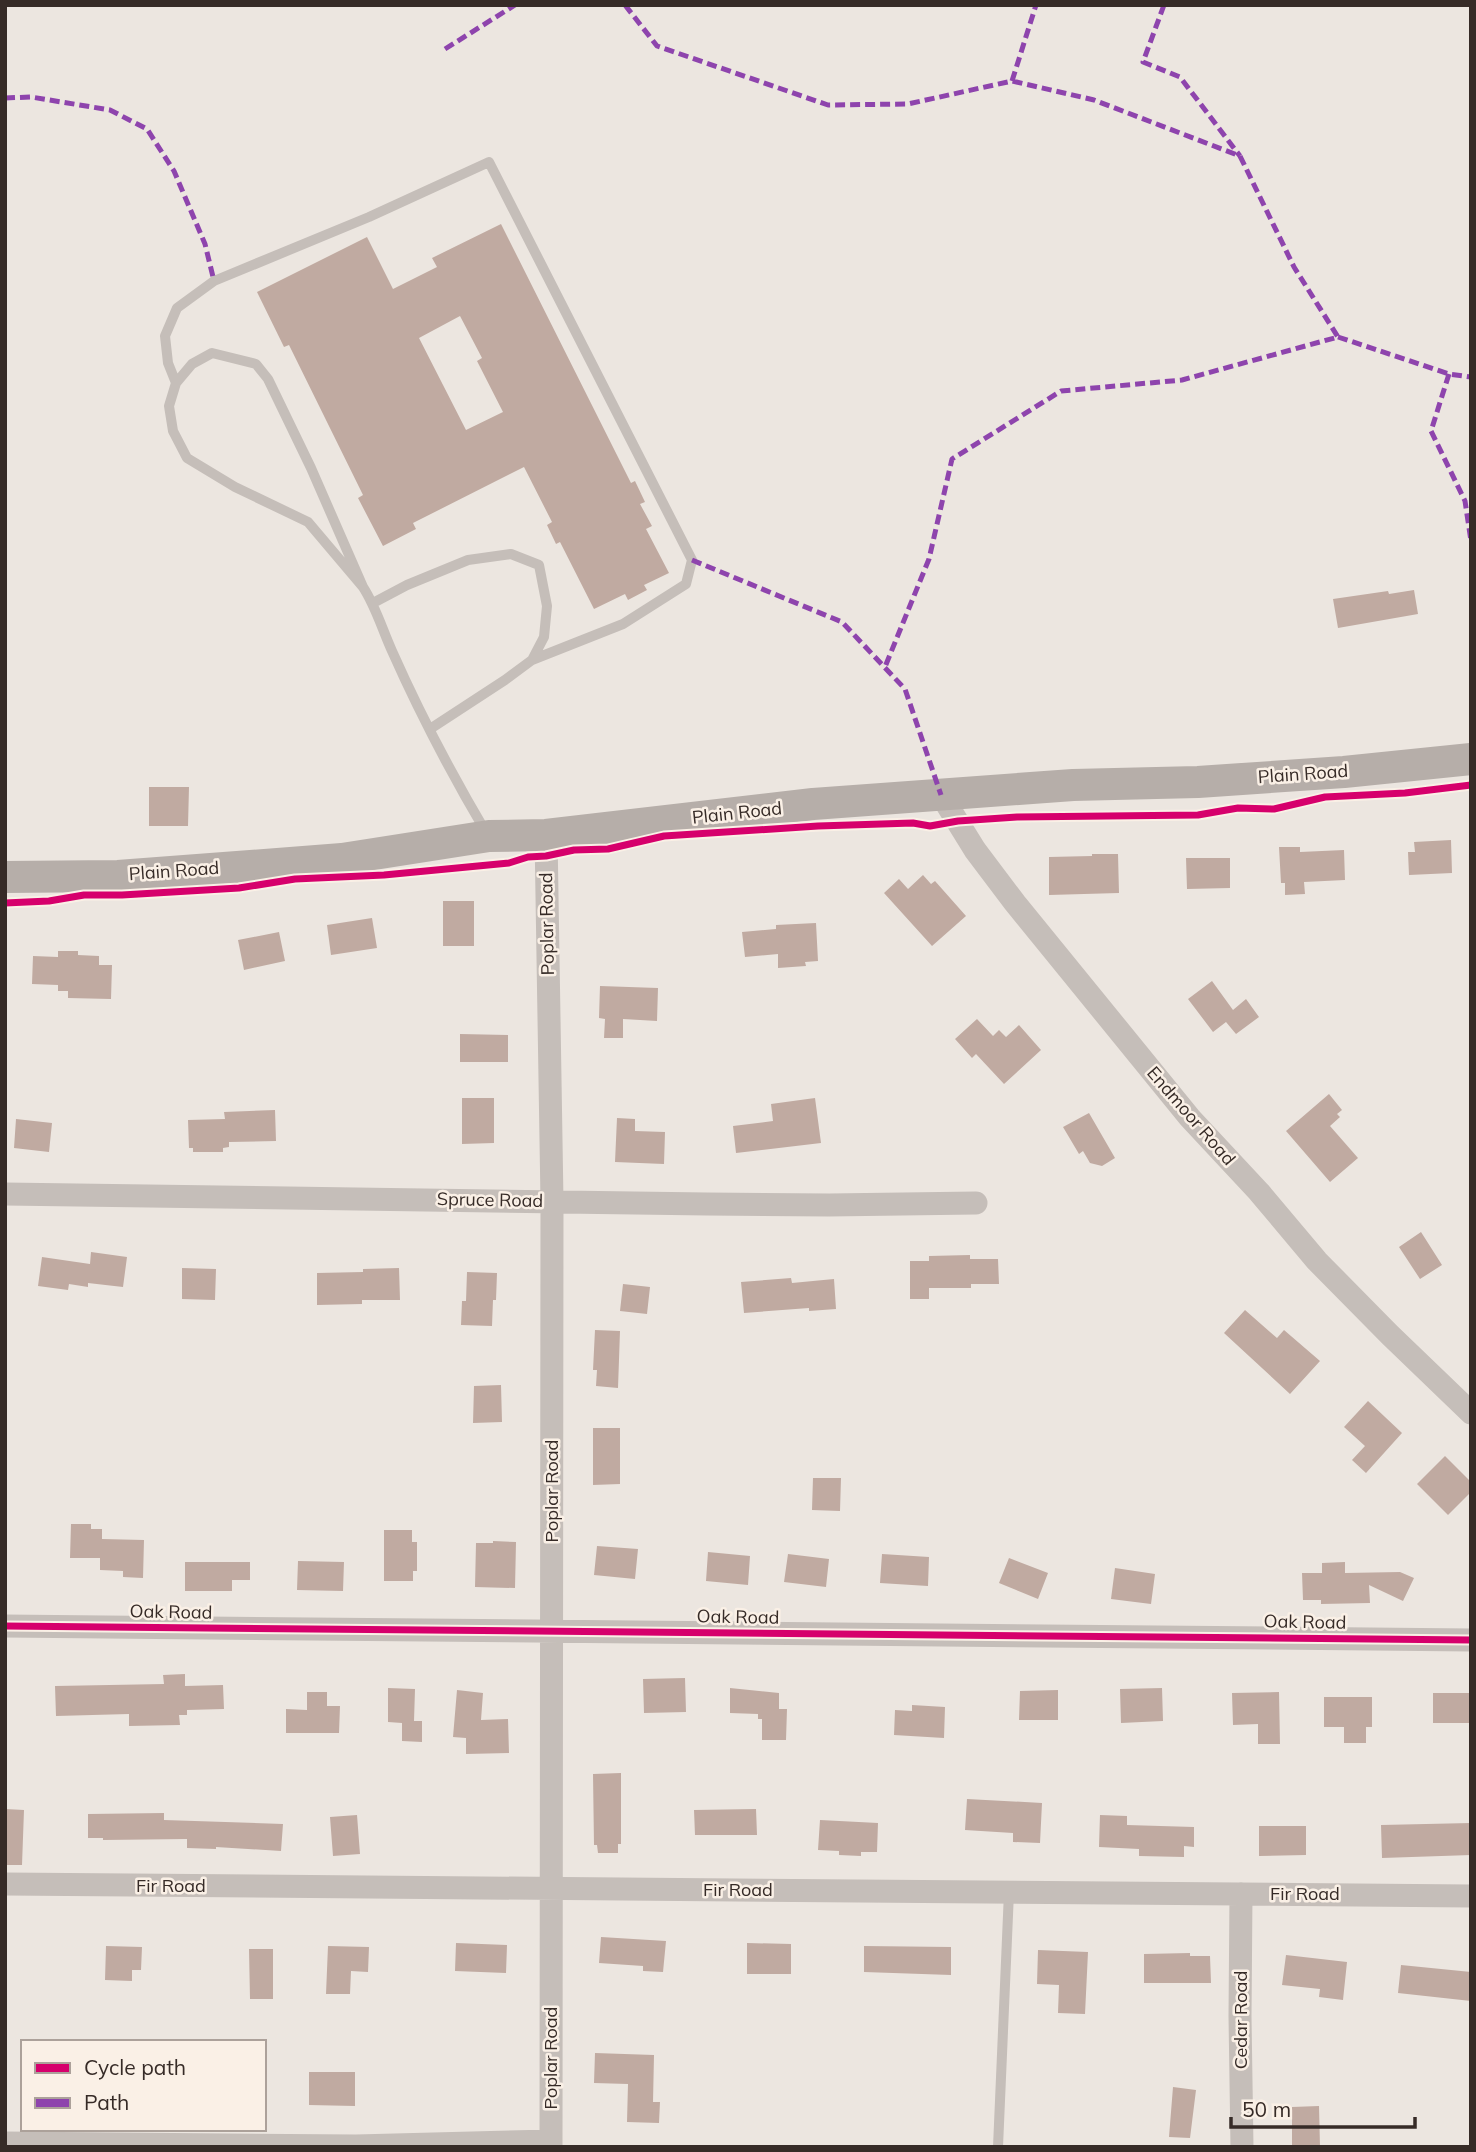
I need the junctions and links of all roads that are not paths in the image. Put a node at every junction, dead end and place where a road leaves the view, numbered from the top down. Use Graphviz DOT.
graph roads {
  1 [pos="176,383"];
  2 [pos="363,587"];
  3 [pos="373,603"];
  4 [pos="532,660"];
  5 [pos="430,729"];
  6 [pos="1471,759"];
  7 [pos="941,795"];
  8 [pos="546,835"];
  9 [pos="489,836"];
  10 [pos="5,877"];
  11 [pos="5,1194"];
  12 [pos="552,1201"];
  13 [pos="975,1203"];
  14 [pos="1471,1413"];
  15 [pos="5,1626"];
  16 [pos="552,1631"];
  17 [pos="1471,1640"];
  18 [pos="5,1884"];
  19 [pos="551,1889"];
  20 [pos="1009,1892"];
  21 [pos="1241,1894"];
  22 [pos="1471,1896"];
  23 [pos="5,2143"];
  24 [pos="551,2144"];
  25 [pos="998,2147"];
  26 [pos="1241,2147"];
  1 -- 2 [label="lane"];
  1 -- 2 [label="lane"];
  1 -- 4 [label="lane"];
  2 -- 3 [label="lane"];
  3 -- 4 [label="lane"];
  3 -- 5 [label="lane"];
  4 -- 5 [label="lane"];
  5 -- 9 [label="lane"];
  6 -- 7 [label="main road, Plain Road"];
  7 -- 8 [label="main road, Plain Road"];
  7 -- 14 [label="street, Endmoor Road"];
  8 -- 9 [label="main road, Plain Road"];
  8 -- 12 [label="street, Poplar Road"];
  9 -- 10 [label="main road, Plain Road"];
  11 -- 12 [label="street, Spruce Road"];
  12 -- 13 [label="street, Spruce Road"];
  12 -- 16 [label="street, Poplar Road"];
  15 -- 16 [label="street, Oak Road"];
  16 -- 17 [label="street, Oak Road"];
  16 -- 19 [label="street, Poplar Road"];
  18 -- 19 [label="street, Fir Road"];
  19 -- 20 [label="street, Fir Road"];
  19 -- 24 [label="street, Poplar Road"];
  20 -- 21 [label="street, Fir Road"];
  20 -- 25 [label="lane"];
  21 -- 22 [label="street, Fir Road"];
  21 -- 26 [label="street, Cedar Road"];
  23 -- 24 [label="street"];
}
